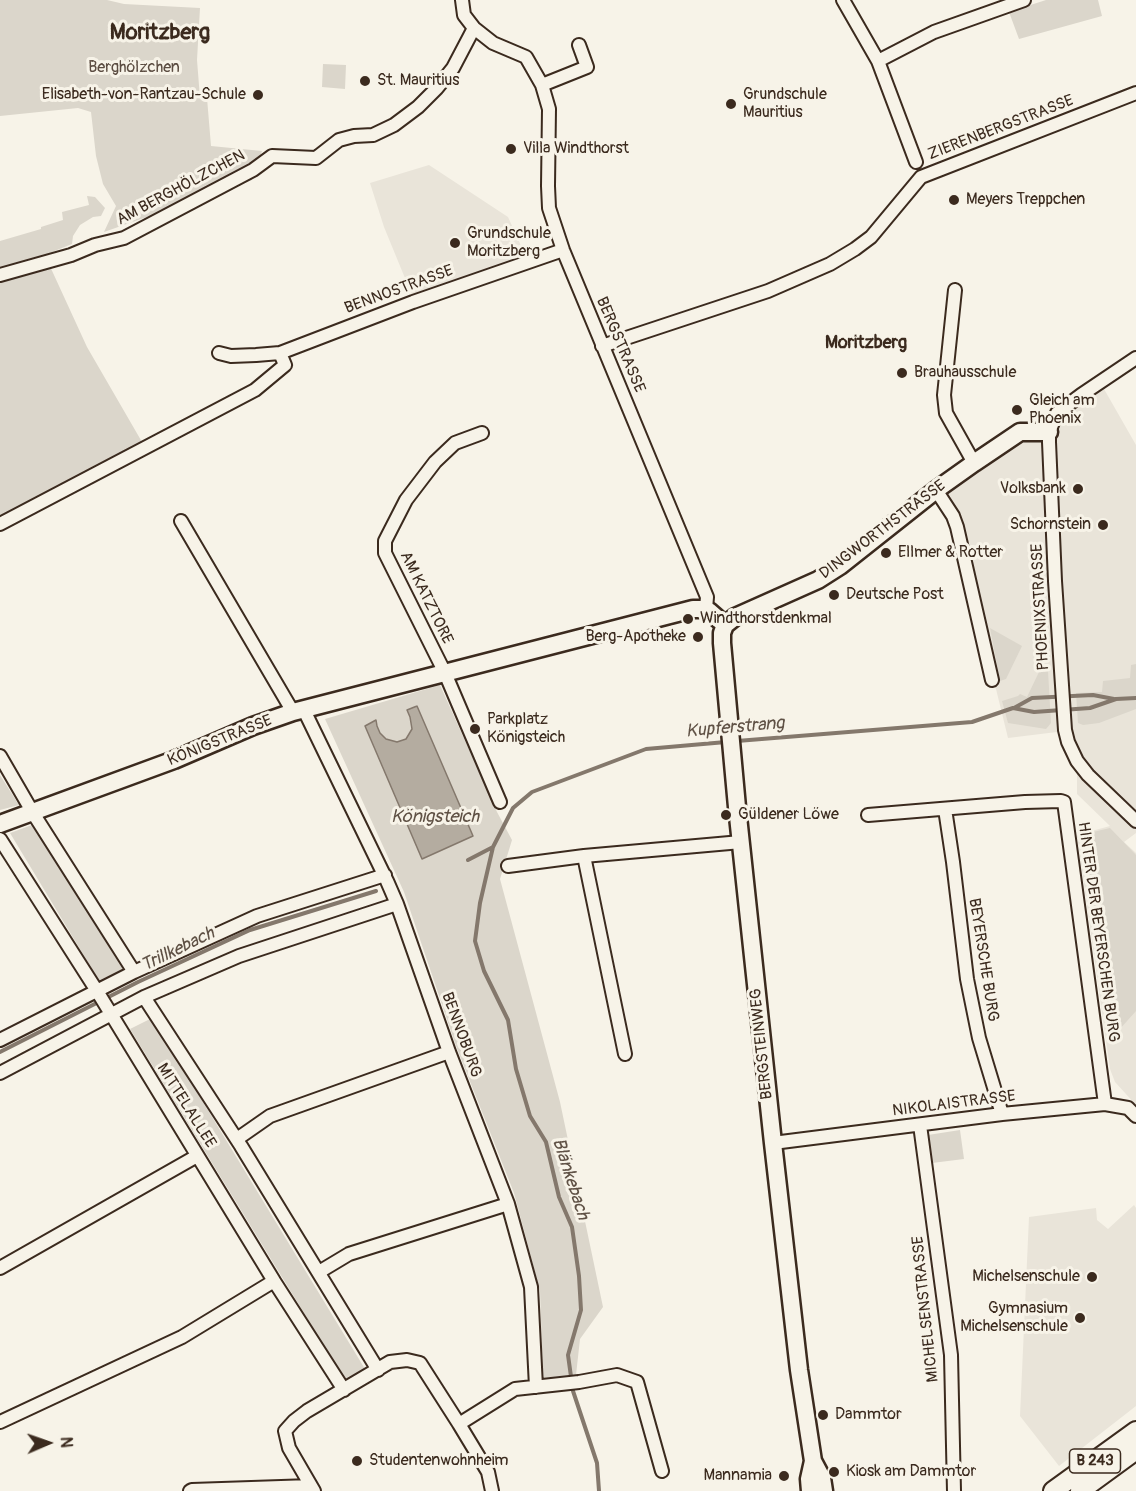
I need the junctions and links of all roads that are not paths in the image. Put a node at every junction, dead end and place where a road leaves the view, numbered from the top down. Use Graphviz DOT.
graph roads {
  1 [pos="462,0"];
  2 [pos="843,0"];
  3 [pos="1024,0"];
  4 [pos="474,28"];
  5 [pos="579,45"];
  6 [pos="878,61"];
  7 [pos="542,84"];
  8 [pos="1136,93"];
  9 [pos="916,162"];
  10 [pos="563,250"];
  11 [pos="0,275"];
  12 [pos="955,290"];
  13 [pos="602,346"];
  14 [pos="280,352"];
  15 [pos="219,353"];
  16 [pos="1136,358"];
  17 [pos="1049,432"];
  18 [pos="482,434"];
  19 [pos="974,463"];
  20 [pos="936,490"];
  21 [pos="181,521"];
  22 [pos="0,524"];
  23 [pos="706,609"];
  24 [pos="725,625"];
  25 [pos="445,673"];
  26 [pos="992,680"];
  27 [pos="299,711"];
  28 [pos="0,756"];
  29 [pos="500,802"];
  30 [pos="945,809"];
  31 [pos="33,813"];
  32 [pos="868,815"];
  33 [pos="1134,815"];
  34 [pos="0,824"];
  35 [pos="0,839"];
  36 [pos="741,842"];
  37 [pos="584,856"];
  38 [pos="508,866"];
  39 [pos="385,875"];
  40 [pos="397,904"];
  41 [pos="134,972"];
  42 [pos="97,991"];
  43 [pos="144,997"];
  44 [pos="111,1016"];
  45 [pos="0,1040"];
  46 [pos="448,1052"];
  47 [pos="625,1054"];
  48 [pos="0,1073"];
  49 [pos="1105,1104"];
  50 [pos="1002,1114"];
  51 [pos="1136,1116"];
  52 [pos="920,1125"];
  53 [pos="237,1139"];
  54 [pos="773,1143"];
  55 [pos="197,1156"];
  56 [pos="508,1204"];
  57 [pos="0,1268"];
  58 [pos="319,1272"];
  59 [pos="274,1281"];
  60 [pos="378,1370"];
  61 [pos="536,1387"];
  62 [pos="344,1390"];
  63 [pos="0,1422"];
  64 [pos="459,1424"];
  65 [pos="1136,1431"];
  66 [pos="1136,1450"];
  67 [pos="813,1461"];
  68 [pos="662,1471"];
  69 [pos="313,1489"];
  70 [pos="190,1491"];
  71 [pos="492,1491"];
  72 [pos="810,1491"];
  73 [pos="824,1491"];
  74 [pos="954,1491"];
  75 [pos="1053,1491"];
  76 [pos="1080,1491"];
  1 -- 4 [label="street"];
  2 -- 6 [label="street"];
  3 -- 6 [label="street"];
  4 -- 7 [label="street, BERGSTRASSE"];
  4 -- 11 [label="street, AM BERGHÖLZCHEN"];
  5 -- 7 [label="street"];
  6 -- 9 [label="street"];
  7 -- 10 [label="street, BERGSTRASSE"];
  8 -- 13 [label="street, ZIERENBERGSTRASSE"];
  10 -- 13 [label="street, BERGSTRASSE"];
  10 -- 14 [label="street, BENNOSTRASSE"];
  12 -- 19 [label="street"];
  13 -- 23 [label="street, BERGSTRASSE"];
  14 -- 15 [label="street, BENNOSTRASSE"];
  14 -- 22 [label="street"];
  16 -- 17 [label="street"];
  17 -- 19 [label="street, DINGWORTHSTRASSE"];
  17 -- 33 [label="street, PHOENIXSTRASSE"];
  18 -- 25 [label="street, AM KATZTORE"];
  19 -- 20 [label="street, DINGWORTHSTRASSE"];
  20 -- 24 [label="street, DINGWORTHSTRASSE"];
  20 -- 26 [label="street"];
  21 -- 27 [label="street, BENNOBURG"];
  23 -- 24 [label="street"];
  23 -- 25 [label="street, KÖNIGSTRASSE"];
  24 -- 36 [label="street, BERGSTEINWEG"];
  25 -- 27 [label="street, KÖNIGSTRASSE"];
  25 -- 29 [label="street"];
  27 -- 31 [label="street, KÖNIGSTRASSE"];
  27 -- 39 [label="street, BENNOBURG"];
  28 -- 31 [label="street"];
  30 -- 32 [label="street"];
  30 -- 49 [label="street, HINTER DER BEYERSCHEN BURG"];
  30 -- 50 [label="street, BEYERSCHE BURG"];
  31 -- 34 [label="street, KÖNIGSTRASSE"];
  31 -- 41 [label="street"];
  35 -- 42 [label="street, MITTELALLEE"];
  36 -- 37 [label="street"];
  36 -- 54 [label="street, BERGSTEINWEG"];
  37 -- 38 [label="street"];
  37 -- 47 [label="street"];
  39 -- 40 [label="street, BENNOBURG"];
  39 -- 41 [label="street"];
  40 -- 43 [label="street"];
  40 -- 46 [label="street, BENNOBURG"];
  41 -- 42 [label="street"];
  42 -- 44 [label="street, MITTELALLEE"];
  42 -- 45 [label="street"];
  43 -- 44 [label="street"];
  43 -- 53 [label="street, MITTELALLEE"];
  44 -- 48 [label="street"];
  44 -- 55 [label="street, MITTELALLEE"];
  46 -- 53 [label="street"];
  46 -- 56 [label="street, BENNOBURG"];
  49 -- 50 [label="street, NIKOLAISTRASSE"];
  49 -- 51 [label="street, NIKOLAISTRASSE"];
  50 -- 52 [label="street, NIKOLAISTRASSE"];
  52 -- 54 [label="street, NIKOLAISTRASSE"];
  52 -- 74 [label="street, MICHELSENSTRASSE"];
  53 -- 58 [label="street, MITTELALLEE"];
  54 -- 67 [label="street, BERGSTEINWEG"];
  55 -- 57 [label="street"];
  55 -- 59 [label="street, MITTELALLEE"];
  56 -- 58 [label="street"];
  56 -- 61 [label="street, BENNOBURG"];
  58 -- 60 [label="street, MITTELALLEE"];
  59 -- 62 [label="street, MITTELALLEE"];
  59 -- 63 [label="street"];
  60 -- 62 [label="street"];
  60 -- 64 [label="street"];
  61 -- 64 [label="street"];
  61 -- 68 [label="street"];
  62 -- 69 [label="street"];
  64 -- 71 [label="street"];
  65 -- 75 [label="main road, B 243"];
  66 -- 76 [label="main road, B 243"];
  67 -- 72 [label="street, BERGSTEINWEG"];
  67 -- 73 [label="street, BERGSTEINWEG"];
  69 -- 70 [label="street"];
}
